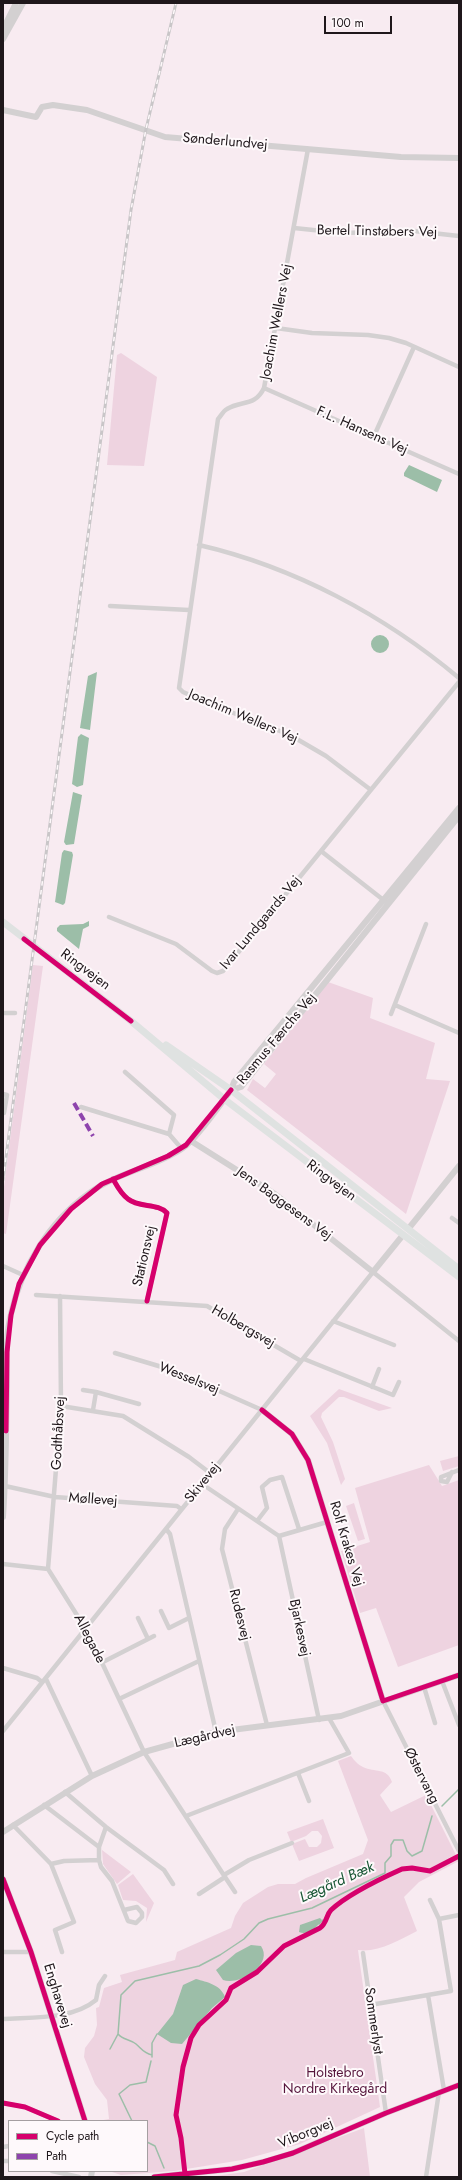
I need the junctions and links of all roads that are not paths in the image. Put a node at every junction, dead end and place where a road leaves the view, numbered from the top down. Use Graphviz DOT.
graph roads {
  1 [pos="16,3"];
  2 [pos="23,3"];
  3 [pos="3,29"];
  4 [pos="3,39"];
  5 [pos="3,110"];
  6 [pos="308,149"];
  7 [pos="459,158"];
  8 [pos="294,228"];
  9 [pos="459,236"];
  10 [pos="276,328"];
  11 [pos="414,347"];
  12 [pos="459,367"];
  13 [pos="264,388"];
  14 [pos="374,436"];
  15 [pos="459,474"];
  16 [pos="199,546"];
  17 [pos="110,606"];
  18 [pos="189,610"];
  19 [pos="459,678"];
  20 [pos="459,682"];
  21 [pos="371,790"];
  22 [pos="459,808"];
  23 [pos="459,816"];
  24 [pos="321,851"];
  25 [pos="385,901"];
  26 [pos="109,917"];
  27 [pos="3,922"];
  28 [pos="426,924"];
  29 [pos="394,1005"];
  30 [pos="3,1013"];
  31 [pos="15,1013"];
  32 [pos="391,1014"];
  33 [pos="131,1021"];
  34 [pos="459,1033"];
  35 [pos="125,1072"];
  36 [pos="231,1090"];
  37 [pos="3,1094"];
  38 [pos="224,1099"];
  39 [pos="81,1107"];
  40 [pos="4,1113"];
  41 [pos="169,1134"];
  42 [pos="191,1141"];
  43 [pos="182,1149"];
  44 [pos="459,1166"];
  45 [pos="113,1178"];
  46 [pos="452,1218"];
  47 [pos="459,1223"];
  48 [pos="408,1228"];
  49 [pos="403,1235"];
  50 [pos="3,1266"];
  51 [pos="459,1269"];
  52 [pos="373,1272"];
  53 [pos="23,1275"];
  54 [pos="459,1277"];
  55 [pos="36,1295"];
  56 [pos="60,1296"];
  57 [pos="147,1301"];
  58 [pos="333,1321"];
  59 [pos="459,1341"];
  60 [pos="394,1345"];
  61 [pos="115,1353"];
  62 [pos="303,1360"];
  63 [pos="379,1369"];
  64 [pos="399,1382"];
  65 [pos="372,1386"];
  66 [pos="83,1390"];
  67 [pos="96,1392"];
  68 [pos="138,1404"];
  69 [pos="61,1406"];
  70 [pos="93,1410"];
  71 [pos="262,1410"];
  72 [pos="459,1470"];
  73 [pos="452,1472"];
  74 [pos="210,1474"];
  75 [pos="202,1484"];
  76 [pos="5,1486"];
  77 [pos="55,1497"];
  78 [pos="181,1509"];
  79 [pos="238,1509"];
  80 [pos="3,1517"];
  81 [pos="257,1521"];
  82 [pos="327,1522"];
  83 [pos="166,1529"];
  84 [pos="299,1529"];
  85 [pos="279,1536"];
  86 [pos="3,1564"];
  87 [pos="48,1569"];
  88 [pos="161,1611"];
  89 [pos="138,1618"];
  90 [pos="189,1618"];
  91 [pos="85,1629"];
  92 [pos="154,1636"];
  93 [pos="148,1639"];
  94 [pos="199,1661"];
  95 [pos="101,1663"];
  96 [pos="3,1668"];
  97 [pos="459,1675"];
  98 [pos="44,1680"];
  99 [pos="442,1681"];
  100 [pos="424,1687"];
  101 [pos="119,1699"];
  102 [pos="383,1701"];
  103 [pos="329,1718"];
  104 [pos="319,1720"];
  105 [pos="435,1723"];
  106 [pos="267,1725"];
  107 [pos="459,1725"];
  108 [pos="3,1731"];
  109 [pos="216,1732"];
  110 [pos="144,1752"];
  111 [pos="298,1773"];
  112 [pos="92,1776"];
  113 [pos="65,1792"];
  114 [pos="309,1801"];
  115 [pos="44,1805"];
  116 [pos="186,1816"];
  117 [pos="14,1825"];
  118 [pos="106,1827"];
  119 [pos="3,1832"];
  120 [pos="292,1843"];
  121 [pos="99,1847"];
  122 [pos="459,1851"];
  123 [pos="98,1860"];
  124 [pos="51,1864"];
  125 [pos="225,1876"];
  126 [pos="3,1879"];
  127 [pos="173,1884"];
  128 [pos="235,1892"];
  129 [pos="199,1894"];
  130 [pos="430,1900"];
  131 [pos="124,1910"];
  132 [pos="459,1915"];
  133 [pos="439,1919"];
  134 [pos="3,1952"];
  135 [pos="31,1952"];
  136 [pos="62,1952"];
  137 [pos="363,1953"];
  138 [pos="105,1976"];
  139 [pos="428,1995"];
  140 [pos="370,2005"];
  141 [pos="51,2016"];
  142 [pos="3,2019"];
  143 [pos="459,2085"];
  144 [pos="442,2091"];
  145 [pos="3,2103"];
  146 [pos="386,2113"];
  147 [pos="56,2120"];
  148 [pos="85,2120"];
  149 [pos="59,2172"];
  150 [pos="169,2176"];
  151 [pos="79,2177"];
  152 [pos="154,2177"];
  153 [pos="426,2177"];
  1 -- 3 [label="street"];
  2 -- 4 [label="street"];
  5 -- 6 [label="street, Sønderlundvej"];
  6 -- 7 [label="street, Sønderlundvej"];
  6 -- 8 [label="street, Joachim Wellers Vej"];
  8 -- 9 [label="street, Bertel Tinstøbers Vej"];
  8 -- 10 [label="street, Joachim Wellers Vej"];
  10 -- 11 [label="street"];
  10 -- 13 [label="street, Joachim Wellers Vej"];
  11 -- 12 [label="street"];
  11 -- 14 [label="street"];
  13 -- 14 [label="street, F.L. Hansens Vej"];
  13 -- 16 [label="street, Joachim Wellers Vej"];
  14 -- 15 [label="street, F.L. Hansens Vej"];
  16 -- 18 [label="street, Joachim Wellers Vej"];
  16 -- 19 [label="street"];
  17 -- 18 [label="street"];
  18 -- 21 [label="street, Joachim Wellers Vej"];
  20 -- 21 [label="street, Ivar Lundgaards Vej"];
  21 -- 24 [label="street, Ivar Lundgaards Vej"];
  22 -- 25 [label="street, Rasmus Færchs Vej"];
  23 -- 25 [label="street, Rasmus Færchs Vej"];
  24 -- 25 [label="street"];
  24 -- 26 [label="street, Ivar Lundgaards Vej"];
  25 -- 36 [label="street, Rasmus Færchs Vej"];
  27 -- 33 [label="main road, Ringvejen"];
  28 -- 29 [label="street"];
  29 -- 32 [label="street"];
  29 -- 34 [label="street"];
  30 -- 31 [label="street"];
  33 -- 36 [label="main road, Ringvejen"];
  33 -- 38 [label="main road, Ringvejen"];
  35 -- 41 [label="street"];
  36 -- 38 [label="street"];
  36 -- 48 [label="main road, Ringvejen"];
  37 -- 40 [label="street"];
  38 -- 42 [label="street"];
  38 -- 49 [label="main road, Ringvejen"];
  39 -- 41 [label="street"];
  41 -- 43 [label="street"];
  42 -- 43 [label="street"];
  42 -- 52 [label="street, Jens Baggesens Vej"];
  43 -- 45 [label="street"];
  44 -- 48 [label="street"];
  45 -- 53 [label="street"];
  45 -- 57 [label="street, Stationsvej"];
  46 -- 47 [label="street"];
  48 -- 51 [label="main road, Ringvejen"];
  49 -- 52 [label="street, Skivevej"];
  49 -- 54 [label="main road, Ringvejen"];
  50 -- 53 [label="street"];
  52 -- 58 [label="street, Skivevej"];
  52 -- 59 [label="street"];
  53 -- 76 [label="street"];
  55 -- 56 [label="street, Holbergsvej"];
  56 -- 57 [label="street, Holbergsvej"];
  56 -- 69 [label="street, Godthåbsvej"];
  57 -- 62 [label="street, Holbergsvej"];
  58 -- 60 [label="street"];
  58 -- 62 [label="street, Skivevej"];
  61 -- 71 [label="street, Wesselsvej"];
  62 -- 65 [label="street, Holbergsvej"];
  62 -- 71 [label="street, Skivevej"];
  63 -- 65 [label="street"];
  64 -- 65 [label="street, Holbergsvej"];
  66 -- 67 [label="street"];
  67 -- 68 [label="street"];
  67 -- 70 [label="street"];
  69 -- 70 [label="street"];
  69 -- 77 [label="street, Godthåbsvej"];
  70 -- 74 [label="street"];
  71 -- 74 [label="street, Skivevej"];
  71 -- 82 [label="street, Rolf Krakes Vej"];
  72 -- 73 [label="street"];
  74 -- 75 [label="street, Skivevej"];
  75 -- 78 [label="street, Skivevej"];
  75 -- 79 [label="street"];
  76 -- 77 [label="street, Møllevej"];
  76 -- 80 [label="street"];
  77 -- 78 [label="street, Møllevej"];
  77 -- 87 [label="street, Godthåbsvej"];
  78 -- 83 [label="street, Skivevej"];
  79 -- 81 [label="street"];
  79 -- 106 [label="street, Rudesvej"];
  81 -- 84 [label="street"];
  81 -- 85 [label="street"];
  82 -- 84 [label="street"];
  82 -- 102 [label="street, Rolf Krakes Vej"];
  83 -- 90 [label="street"];
  83 -- 91 [label="street, Skivevej"];
  84 -- 85 [label="street"];
  85 -- 104 [label="street, Bjarkesvej"];
  86 -- 87 [label="street"];
  87 -- 91 [label="street, Allegade"];
  88 -- 90 [label="street"];
  89 -- 93 [label="street"];
  90 -- 94 [label="street"];
  91 -- 95 [label="street, Allegade"];
  91 -- 98 [label="street, Skivevej"];
  92 -- 93 [label="street"];
  93 -- 95 [label="street"];
  94 -- 101 [label="street"];
  94 -- 109 [label="street"];
  95 -- 101 [label="street, Allegade"];
  96 -- 98 [label="street"];
  97 -- 99 [label="street, Lægårdvej"];
  98 -- 108 [label="street, Skivevej"];
  98 -- 112 [label="street"];
  99 -- 100 [label="street, Lægårdvej"];
  99 -- 107 [label="street"];
  100 -- 102 [label="street, Lægårdvej"];
  100 -- 105 [label="street"];
  101 -- 110 [label="street, Allegade"];
  102 -- 103 [label="street, Lægårdvej"];
  102 -- 122 [label="street, Østervang"];
  103 -- 104 [label="street, Lægårdvej"];
  103 -- 111 [label="street"];
  104 -- 106 [label="street, Lægårdvej"];
  106 -- 109 [label="street, Lægårdvej"];
  109 -- 110 [label="street, Lægårdvej"];
  110 -- 112 [label="street, Lægårdvej"];
  110 -- 116 [label="street, Allegade"];
  111 -- 114 [label="street"];
  111 -- 116 [label="street"];
  112 -- 113 [label="street, Lægårdvej"];
  113 -- 115 [label="street, Lægårdvej"];
  113 -- 118 [label="street"];
  115 -- 117 [label="street, Lægårdvej"];
  115 -- 121 [label="street"];
  116 -- 125 [label="street, Allegade"];
  117 -- 119 [label="street, Lægårdvej"];
  117 -- 124 [label="street"];
  118 -- 121 [label="street"];
  118 -- 127 [label="street"];
  120 -- 125 [label="street"];
  121 -- 123 [label="street"];
  123 -- 124 [label="street"];
  123 -- 131 [label="street"];
  124 -- 136 [label="street"];
  125 -- 128 [label="street, Allegade"];
  125 -- 129 [label="street"];
  126 -- 135 [label="street, Enghavevej"];
  130 -- 133 [label="street"];
  132 -- 133 [label="street"];
  133 -- 139 [label="street"];
  134 -- 135 [label="street"];
  135 -- 141 [label="street, Enghavevej"];
  137 -- 140 [label="street, Sommerlyst"];
  138 -- 141 [label="street"];
  139 -- 140 [label="street"];
  139 -- 144 [label="street"];
  140 -- 146 [label="street, Sommerlyst"];
  141 -- 142 [label="street"];
  141 -- 148 [label="street, Enghavevej"];
  143 -- 144 [label="street, Viborgvej"];
  144 -- 146 [label="street, Viborgvej"];
  144 -- 153 [label="street"];
  145 -- 147 [label="street"];
  146 -- 150 [label="street, Viborgvej"];
  149 -- 151 [label="street"];
  150 -- 152 [label="street, Viborgvej"];
}
